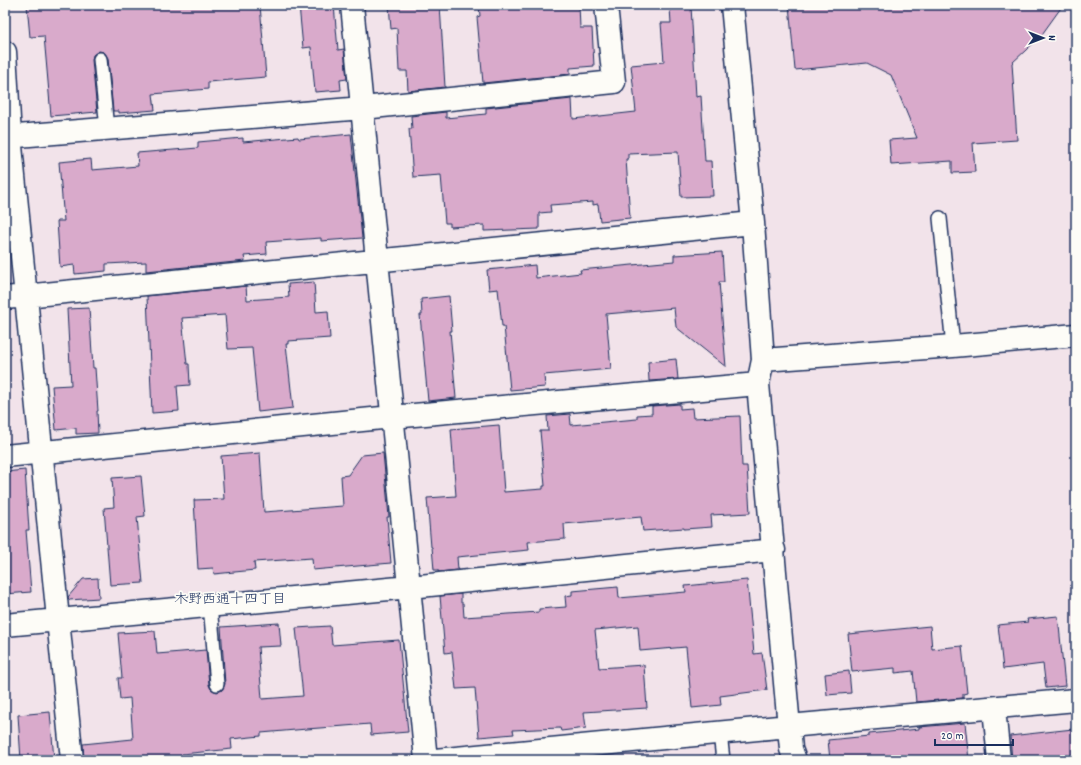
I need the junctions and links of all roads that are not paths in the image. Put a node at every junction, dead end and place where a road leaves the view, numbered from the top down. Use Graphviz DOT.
graph roads {
  1 [pos="352,5"];
  2 [pos="606,5"];
  3 [pos="732,5"];
  4 [pos="5,52"];
  5 [pos="100,59"];
  6 [pos="363,108"];
  7 [pos="107,129"];
  8 [pos="8,137"];
  9 [pos="940,218"];
  10 [pos="753,223"];
  11 [pos="377,260"];
  12 [pos="15,296"];
  13 [pos="1076,335"];
  14 [pos="953,346"];
  15 [pos="762,360"];
  16 [pos="758,384"];
  17 [pos="392,417"];
  18 [pos="41,453"];
  19 [pos="5,456"];
  20 [pos="774,550"];
  21 [pos="410,587"];
  22 [pos="210,606"];
  23 [pos="59,620"];
  24 [pos="5,625"];
  25 [pos="217,684"];
  26 [pos="1076,700"];
  27 [pos="994,708"];
  28 [pos="789,726"];
  29 [pos="720,733"];
  30 [pos="72,760"];
  31 [pos="426,760"];
  32 [pos="435,760"];
  33 [pos="723,760"];
  34 [pos="795,760"];
  35 [pos="999,760"];
  1 -- 6 [label="street"];
  2 -- 6 [label="street"];
  3 -- 10 [label="street"];
  4 -- 8 [label="street"];
  5 -- 7 [label="lane"];
  6 -- 7 [label="street"];
  6 -- 11 [label="street"];
  7 -- 8 [label="street"];
  8 -- 12 [label="street"];
  9 -- 14 [label="lane"];
  10 -- 11 [label="street"];
  10 -- 15 [label="street"];
  11 -- 12 [label="street"];
  11 -- 17 [label="street"];
  12 -- 18 [label="street"];
  13 -- 14 [label="street"];
  14 -- 15 [label="street"];
  15 -- 16 [label="street"];
  16 -- 17 [label="street"];
  16 -- 20 [label="street"];
  17 -- 18 [label="street"];
  17 -- 21 [label="street"];
  18 -- 19 [label="street"];
  18 -- 23 [label="street"];
  20 -- 21 [label="street"];
  20 -- 28 [label="street"];
  21 -- 22 [label="street"];
  21 -- 31 [label="street"];
  22 -- 23 [label="street"];
  22 -- 25 [label="lane"];
  23 -- 24 [label="street"];
  23 -- 30 [label="street"];
  26 -- 27 [label="street"];
  27 -- 28 [label="street"];
  27 -- 35 [label="street"];
  28 -- 29 [label="street"];
  28 -- 34 [label="street"];
  29 -- 32 [label="street"];
  29 -- 33 [label="lane"];
}
